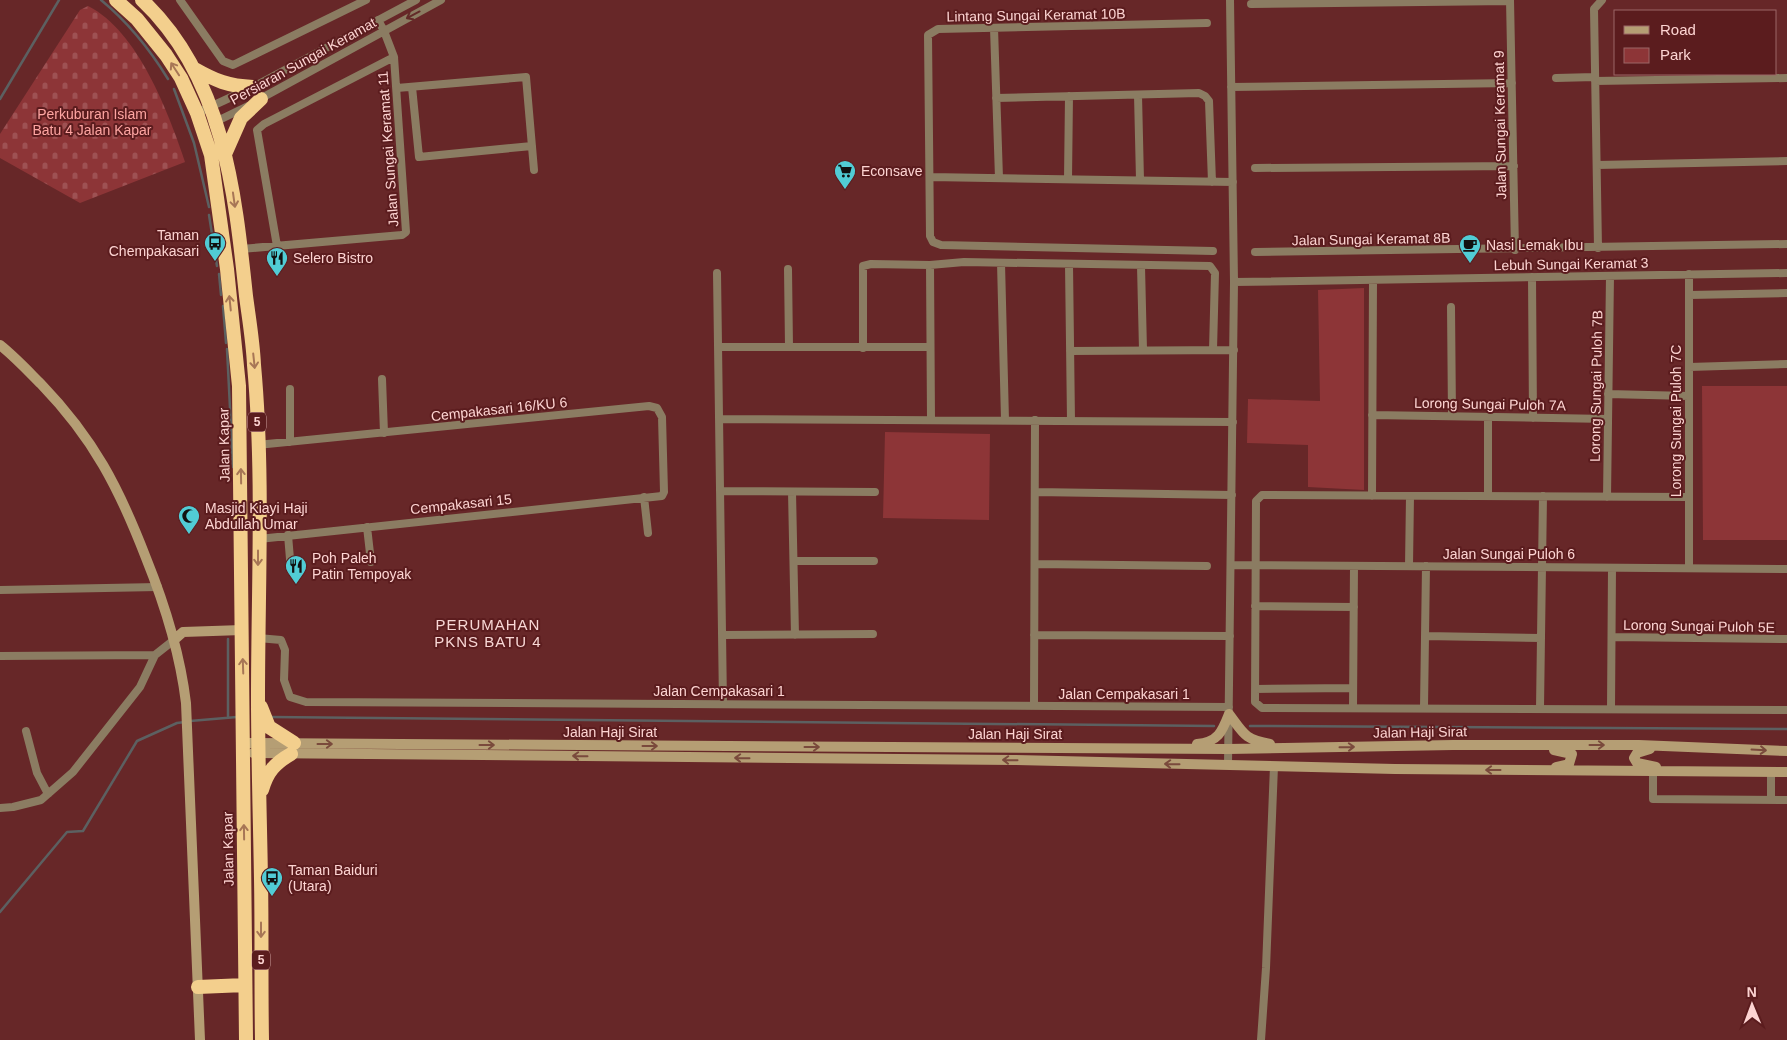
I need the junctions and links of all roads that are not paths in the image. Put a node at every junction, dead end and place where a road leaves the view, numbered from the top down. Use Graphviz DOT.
graph roads {
  1 [pos="116,0"];
  2 [pos="142,0"];
  3 [pos="180,0"];
  4 [pos="366,0"];
  5 [pos="416,0"];
  6 [pos="441,0"];
  7 [pos="1230,0"];
  8 [pos="1602,0"];
  9 [pos="1510,1"];
  10 [pos="1251,4"];
  11 [pos="378,20"];
  12 [pos="1207,23"];
  13 [pos="994,28"];
  14 [pos="384,31"];
  15 [pos="394,57"];
  16 [pos="194,68"];
  17 [pos="1556,78"];
  18 [pos="1787,78"];
  19 [pos="1595,79"];
  20 [pos="1512,83"];
  21 [pos="412,87"];
  22 [pos="1231,87"];
  23 [pos="397,88"];
  24 [pos="257,93"];
  25 [pos="1138,95"];
  26 [pos="1069,96"];
  27 [pos="996,98"];
  28 [pos="211,107"];
  29 [pos="197,113"];
  30 [pos="216,122"];
  31 [pos="202,128"];
  32 [pos="532,146"];
  33 [pos="226,152"];
  34 [pos="1787,162"];
  35 [pos="1597,165"];
  36 [pos="1514,166"];
  37 [pos="1255,168"];
  38 [pos="534,170"];
  39 [pos="930,177"];
  40 [pos="999,178"];
  41 [pos="1068,179"];
  42 [pos="1140,180"];
  43 [pos="1212,182"];
  44 [pos="1233,182"];
  45 [pos="1787,244"];
  46 [pos="277,246"];
  47 [pos="1598,248"];
  48 [pos="241,249"];
  49 [pos="1515,250"];
  50 [pos="1213,251"];
  51 [pos="1255,252"];
  52 [pos="1001,263"];
  53 [pos="1069,264"];
  54 [pos="930,265"];
  55 [pos="1141,266"];
  56 [pos="788,269"];
  57 [pos="717,273"];
  58 [pos="1787,273"];
  59 [pos="1688,274"];
  60 [pos="1610,276"];
  61 [pos="1532,277"];
  62 [pos="1373,280"];
  63 [pos="1234,282"];
  64 [pos="1787,293"];
  65 [pos="1689,295"];
  66 [pos="1451,307"];
  67 [pos="0,346"];
  68 [pos="718,347"];
  69 [pos="789,347"];
  70 [pos="863,348"];
  71 [pos="930,348"];
  72 [pos="1143,350"];
  73 [pos="1213,350"];
  74 [pos="1234,350"];
  75 [pos="1070,351"];
  76 [pos="1787,364"];
  77 [pos="1688,367"];
  78 [pos="382,379"];
  79 [pos="290,389"];
  80 [pos="1608,394"];
  81 [pos="1689,396"];
  82 [pos="1372,415"];
  83 [pos="1452,416"];
  84 [pos="1488,417"];
  85 [pos="719,418"];
  86 [pos="1533,418"];
  87 [pos="1608,419"];
  88 [pos="931,420"];
  89 [pos="1005,420"];
  90 [pos="1035,420"];
  91 [pos="1071,421"];
  92 [pos="1233,422"];
  93 [pos="384,433"];
  94 [pos="290,442"];
  95 [pos="257,445"];
  96 [pos="720,491"];
  97 [pos="664,492"];
  98 [pos="792,492"];
  99 [pos="874,492"];
  100 [pos="1035,492"];
  101 [pos="1232,495"];
  102 [pos="1372,496"];
  103 [pos="1410,496"];
  104 [pos="1488,496"];
  105 [pos="1543,496"];
  106 [pos="1606,497"];
  107 [pos="1688,497"];
  108 [pos="644,498"];
  109 [pos="367,527"];
  110 [pos="648,533"];
  111 [pos="288,535"];
  112 [pos="258,539"];
  113 [pos="794,561"];
  114 [pos="874,561"];
  115 [pos="371,562"];
  116 [pos="1035,564"];
  117 [pos="1231,565"];
  118 [pos="1255,565"];
  119 [pos="1207,566"];
  120 [pos="1354,566"];
  121 [pos="1409,566"];
  122 [pos="1426,566"];
  123 [pos="1543,567"];
  124 [pos="1612,568"];
  125 [pos="1688,568"];
  126 [pos="1787,569"];
  127 [pos="291,571"];
  128 [pos="158,587"];
  129 [pos="0,590"];
  130 [pos="1255,606"];
  131 [pos="1354,607"];
  132 [pos="242,630"];
  133 [pos="873,634"];
  134 [pos="722,635"];
  135 [pos="795,635"];
  136 [pos="1034,635"];
  137 [pos="1230,636"];
  138 [pos="1425,636"];
  139 [pos="1612,637"];
  140 [pos="258,638"];
  141 [pos="1541,638"];
  142 [pos="1787,639"];
  143 [pos="174,640"];
  144 [pos="155,655"];
  145 [pos="0,656"];
  146 [pos="1353,688"];
  147 [pos="1255,689"];
  148 [pos="723,704"];
  149 [pos="1034,706"];
  150 [pos="1424,707"];
  151 [pos="1353,708"];
  152 [pos="1540,708"];
  153 [pos="1611,708"];
  154 [pos="1229,710"];
  155 [pos="1787,710"];
  156 [pos="264,728"];
  157 [pos="26,731"];
  158 [pos="1516,745"];
  159 [pos="1679,746"];
  160 [pos="243,748"];
  161 [pos="258,748"];
  162 [pos="293,748"];
  163 [pos="1120,748"];
  164 [pos="1328,748"];
  165 [pos="1228,749"];
  166 [pos="1787,751"];
  167 [pos="1228,765"];
  168 [pos="1274,766"];
  169 [pos="1520,770"];
  170 [pos="1653,772"];
  171 [pos="1771,772"];
  172 [pos="1787,772"];
  173 [pos="1699,773"];
  174 [pos="48,794"];
  175 [pos="1771,800"];
  176 [pos="1787,800"];
  177 [pos="259,804"];
  178 [pos="0,808"];
  179 [pos="245,881"];
  180 [pos="261,881"];
  181 [pos="238,985"];
  182 [pos="205,987"];
  183 [pos="200,1040"];
  184 [pos="246,1040"];
  185 [pos="262,1040"];
  186 [pos="1261,1040"];
  29 -- 1 [label="highway, Jalan Kapar / 5, one-way"];
  2 -- 16 [label="highway, 5"];
  3 -- 4 [label="street"];
  5 -- 11 [label="street, Persiaran Sungai Keramat"];
  6 -- 14 [label="street, Persiaran Sungai Keramat, one-way"];
  7 -- 22 [label="street"];
  8 -- 19 [label="street"];
  9 -- 10 [label="street"];
  9 -- 20 [label="street, Jalan Sungai Keramat 9"];
  11 -- 14 [label="street, Jalan Sungai Keramat 11"];
  11 -- 24 [label="street, Persiaran Sungai Keramat"];
  12 -- 13 [label="street, Lintang Sungai Keramat 10B"];
  13 -- 27 [label="street"];
  13 -- 39 [label="street, Lintang Sungai Keramat 10B"];
  14 -- 15 [label="street, Jalan Sungai Keramat 11"];
  14 -- 24 [label="street, Persiaran Sungai Keramat"];
  15 -- 23 [label="street, Jalan Sungai Keramat 11"];
  15 -- 46 [label="street"];
  16 -- 24 [label="highway"];
  16 -- 28 [label="highway, 5"];
  17 -- 19 [label="street"];
  18 -- 19 [label="street"];
  19 -- 35 [label="street"];
  20 -- 22 [label="street"];
  20 -- 36 [label="street, Jalan Sungai Keramat 9"];
  21 -- 23 [label="street"];
  21 -- 32 [label="street"];
  21 -- 32 [label="street"];
  22 -- 44 [label="street"];
  23 -- 46 [label="street, Jalan Sungai Keramat 11"];
  24 -- 28 [label="street, Persiaran Sungai Keramat"];
  24 -- 30 [label="street, Persiaran Sungai Keramat"];
  24 -- 33 [label="highway"];
  25 -- 26 [label="street"];
  25 -- 42 [label="street"];
  25 -- 43 [label="street"];
  26 -- 27 [label="street"];
  26 -- 41 [label="street"];
  27 -- 40 [label="street"];
  28 -- 29 [label="street, Persiaran Sungai Keramat"];
  28 -- 30 [label="highway, 5"];
  29 -- 31 [label="highway, Jalan Kapar / 5"];
  30 -- 31 [label="street, Persiaran Sungai Keramat"];
  30 -- 33 [label="highway, 5"];
  132 -- 31 [label="highway, Jalan Kapar / 5, one-way"];
  32 -- 38 [label="street"];
  33 -- 48 [label="highway, 5, one-way"];
  34 -- 35 [label="street"];
  35 -- 47 [label="street"];
  36 -- 37 [label="street"];
  36 -- 49 [label="street, Jalan Sungai Keramat 9"];
  39 -- 40 [label="street"];
  39 -- 50 [label="street"];
  40 -- 41 [label="street"];
  41 -- 42 [label="street"];
  42 -- 43 [label="street"];
  43 -- 44 [label="street"];
  44 -- 63 [label="street"];
  45 -- 47 [label="street, Jalan Sungai Keramat 8B"];
  46 -- 48 [label="street, Jalan Sungai Keramat 11"];
  47 -- 49 [label="street, Jalan Sungai Keramat 8B"];
  48 -- 95 [label="highway, 5, one-way"];
  49 -- 51 [label="street, Jalan Sungai Keramat 8B"];
  52 -- 53 [label="street"];
  52 -- 54 [label="street"];
  52 -- 89 [label="street"];
  53 -- 55 [label="street"];
  53 -- 75 [label="street"];
  54 -- 70 [label="street"];
  54 -- 71 [label="street"];
  55 -- 72 [label="street"];
  55 -- 73 [label="street"];
  56 -- 69 [label="street"];
  57 -- 68 [label="street"];
  58 -- 59 [label="street, Lebuh Sungai Keramat 3"];
  59 -- 60 [label="street, Lebuh Sungai Keramat 3"];
  59 -- 65 [label="street, Lorong Sungai Puloh 7C"];
  60 -- 61 [label="street, Lebuh Sungai Keramat 3"];
  60 -- 80 [label="street, Lorong Sungai Puloh 7B"];
  61 -- 62 [label="street, Lebuh Sungai Keramat 3"];
  61 -- 86 [label="street"];
  62 -- 63 [label="street, Lebuh Sungai Keramat 3"];
  62 -- 82 [label="street"];
  63 -- 74 [label="street"];
  64 -- 65 [label="street"];
  65 -- 77 [label="street, Lorong Sungai Puloh 7C"];
  66 -- 83 [label="street"];
  67 -- 128 [label="main road"];
  68 -- 69 [label="street"];
  68 -- 85 [label="street"];
  69 -- 70 [label="street"];
  70 -- 71 [label="street"];
  71 -- 88 [label="street"];
  72 -- 73 [label="street"];
  72 -- 75 [label="street"];
  73 -- 74 [label="street"];
  74 -- 92 [label="street"];
  75 -- 91 [label="street"];
  76 -- 77 [label="street"];
  77 -- 81 [label="street, Lorong Sungai Puloh 7C"];
  78 -- 93 [label="street"];
  79 -- 94 [label="street"];
  80 -- 81 [label="street"];
  80 -- 87 [label="street, Lorong Sungai Puloh 7B"];
  81 -- 107 [label="street, Lorong Sungai Puloh 7C"];
  82 -- 83 [label="street, Lorong Sungai Puloh 7A"];
  82 -- 102 [label="street"];
  83 -- 84 [label="street, Lorong Sungai Puloh 7A"];
  84 -- 86 [label="street, Lorong Sungai Puloh 7A"];
  84 -- 104 [label="street"];
  85 -- 88 [label="street"];
  85 -- 96 [label="street"];
  86 -- 87 [label="street, Lorong Sungai Puloh 7A"];
  87 -- 106 [label="street, Lorong Sungai Puloh 7B"];
  88 -- 89 [label="street"];
  89 -- 90 [label="street"];
  90 -- 91 [label="street"];
  90 -- 100 [label="street"];
  91 -- 92 [label="street"];
  92 -- 101 [label="street"];
  93 -- 94 [label="street, Cempakasari 16/KU 6"];
  93 -- 97 [label="street, Cempakasari 16/KU 6"];
  94 -- 95 [label="street, Cempakasari 16/KU 6"];
  95 -- 112 [label="highway, 5"];
  96 -- 98 [label="street"];
  96 -- 134 [label="street"];
  97 -- 108 [label="street, Cempakasari 15"];
  98 -- 99 [label="street"];
  98 -- 113 [label="street"];
  100 -- 101 [label="street"];
  100 -- 116 [label="street"];
  101 -- 117 [label="street"];
  102 -- 103 [label="street"];
  102 -- 118 [label="street"];
  103 -- 104 [label="street"];
  103 -- 121 [label="street"];
  104 -- 105 [label="street"];
  105 -- 106 [label="street"];
  105 -- 123 [label="street"];
  106 -- 107 [label="street"];
  107 -- 125 [label="street, Lorong Sungai Puloh 7C"];
  108 -- 109 [label="street, Cempakasari 15"];
  108 -- 110 [label="street"];
  109 -- 111 [label="street, Cempakasari 15"];
  109 -- 115 [label="street"];
  111 -- 112 [label="street, Cempakasari 15"];
  111 -- 127 [label="street"];
  112 -- 140 [label="highway, 5, one-way"];
  113 -- 114 [label="street"];
  113 -- 135 [label="street"];
  116 -- 119 [label="street"];
  116 -- 136 [label="street"];
  117 -- 118 [label="street, Jalan Sungai Puloh 6"];
  117 -- 137 [label="street"];
  118 -- 120 [label="street, Jalan Sungai Puloh 6"];
  118 -- 130 [label="street"];
  120 -- 121 [label="street, Jalan Sungai Puloh 6"];
  120 -- 131 [label="street"];
  121 -- 122 [label="street, Jalan Sungai Puloh 6"];
  122 -- 123 [label="street, Jalan Sungai Puloh 6"];
  122 -- 138 [label="street"];
  123 -- 124 [label="street, Jalan Sungai Puloh 6"];
  123 -- 141 [label="street"];
  124 -- 125 [label="street, Jalan Sungai Puloh 6"];
  124 -- 139 [label="street"];
  125 -- 126 [label="street, Jalan Sungai Puloh 6"];
  128 -- 129 [label="street"];
  128 -- 143 [label="main road"];
  130 -- 131 [label="street"];
  130 -- 147 [label="street"];
  131 -- 146 [label="street"];
  132 -- 143 [label="main road"];
  160 -- 132 [label="highway, Jalan Kapar / 5, one-way"];
  133 -- 135 [label="street"];
  134 -- 135 [label="street"];
  134 -- 148 [label="street"];
  136 -- 137 [label="street"];
  136 -- 149 [label="street"];
  137 -- 154 [label="street"];
  138 -- 141 [label="street"];
  138 -- 150 [label="street"];
  139 -- 142 [label="street, Lorong Sungai Puloh 5E"];
  139 -- 153 [label="street"];
  140 -- 148 [label="street, Jalan Cempakasari 1"];
  140 -- 156 [label="highway, 5"];
  141 -- 152 [label="street"];
  143 -- 144 [label="street"];
  143 -- 182 [label="main road"];
  144 -- 145 [label="street"];
  144 -- 174 [label="street"];
  146 -- 147 [label="street"];
  146 -- 151 [label="street"];
  147 -- 151 [label="street"];
  148 -- 149 [label="street, Jalan Cempakasari 1"];
  149 -- 154 [label="street, Jalan Cempakasari 1"];
  150 -- 151 [label="street"];
  150 -- 152 [label="street"];
  152 -- 153 [label="street"];
  153 -- 155 [label="street"];
  154 -- 163 [label="main road"];
  154 -- 164 [label="main road"];
  154 -- 165 [label="street"];
  156 -- 161 [label="highway, 5"];
  156 -- 162 [label="highway"];
  157 -- 174 [label="street"];
  158 -- 159 [label="main road, Jalan Haji Sirat, one-way"];
  164 -- 158 [label="main road, Jalan Haji Sirat, one-way"];
  158 -- 169 [label="main road"];
  159 -- 166 [label="main road, Jalan Haji Sirat, one-way"];
  159 -- 173 [label="main road"];
  160 -- 161 [label="main road, Jalan Haji Sirat"];
  179 -- 160 [label="highway, Jalan Kapar / 5, one-way"];
  161 -- 162 [label="main road, Jalan Haji Sirat"];
  161 -- 177 [label="highway, 5"];
  162 -- 163 [label="main road, Jalan Haji Sirat, one-way"];
  167 -- 162 [label="main road, Jalan Haji Sirat, one-way"];
  162 -- 177 [label="highway"];
  163 -- 165 [label="main road, Jalan Haji Sirat"];
  164 -- 165 [label="main road, Jalan Haji Sirat"];
  165 -- 167 [label="street"];
  167 -- 168 [label="main road, Jalan Haji Sirat"];
  169 -- 168 [label="main road, Jalan Haji Sirat, one-way"];
  168 -- 186 [label="street"];
  169 -- 170 [label="main road, Jalan Haji Sirat"];
  170 -- 173 [label="main road, Jalan Haji Sirat"];
  170 -- 175 [label="street"];
  171 -- 172 [label="main road, Jalan Haji Sirat"];
  171 -- 173 [label="main road, Jalan Haji Sirat"];
  171 -- 175 [label="street"];
  174 -- 178 [label="street"];
  175 -- 176 [label="street"];
  177 -- 180 [label="highway, 5"];
  179 -- 180 [label="highway"];
  179 -- 181 [label="highway, Jalan Kapar / 5"];
  180 -- 185 [label="highway, 5, one-way"];
  181 -- 182 [label="highway"];
  181 -- 184 [label="highway, Jalan Kapar / 5"];
  182 -- 183 [label="main road"];
}
